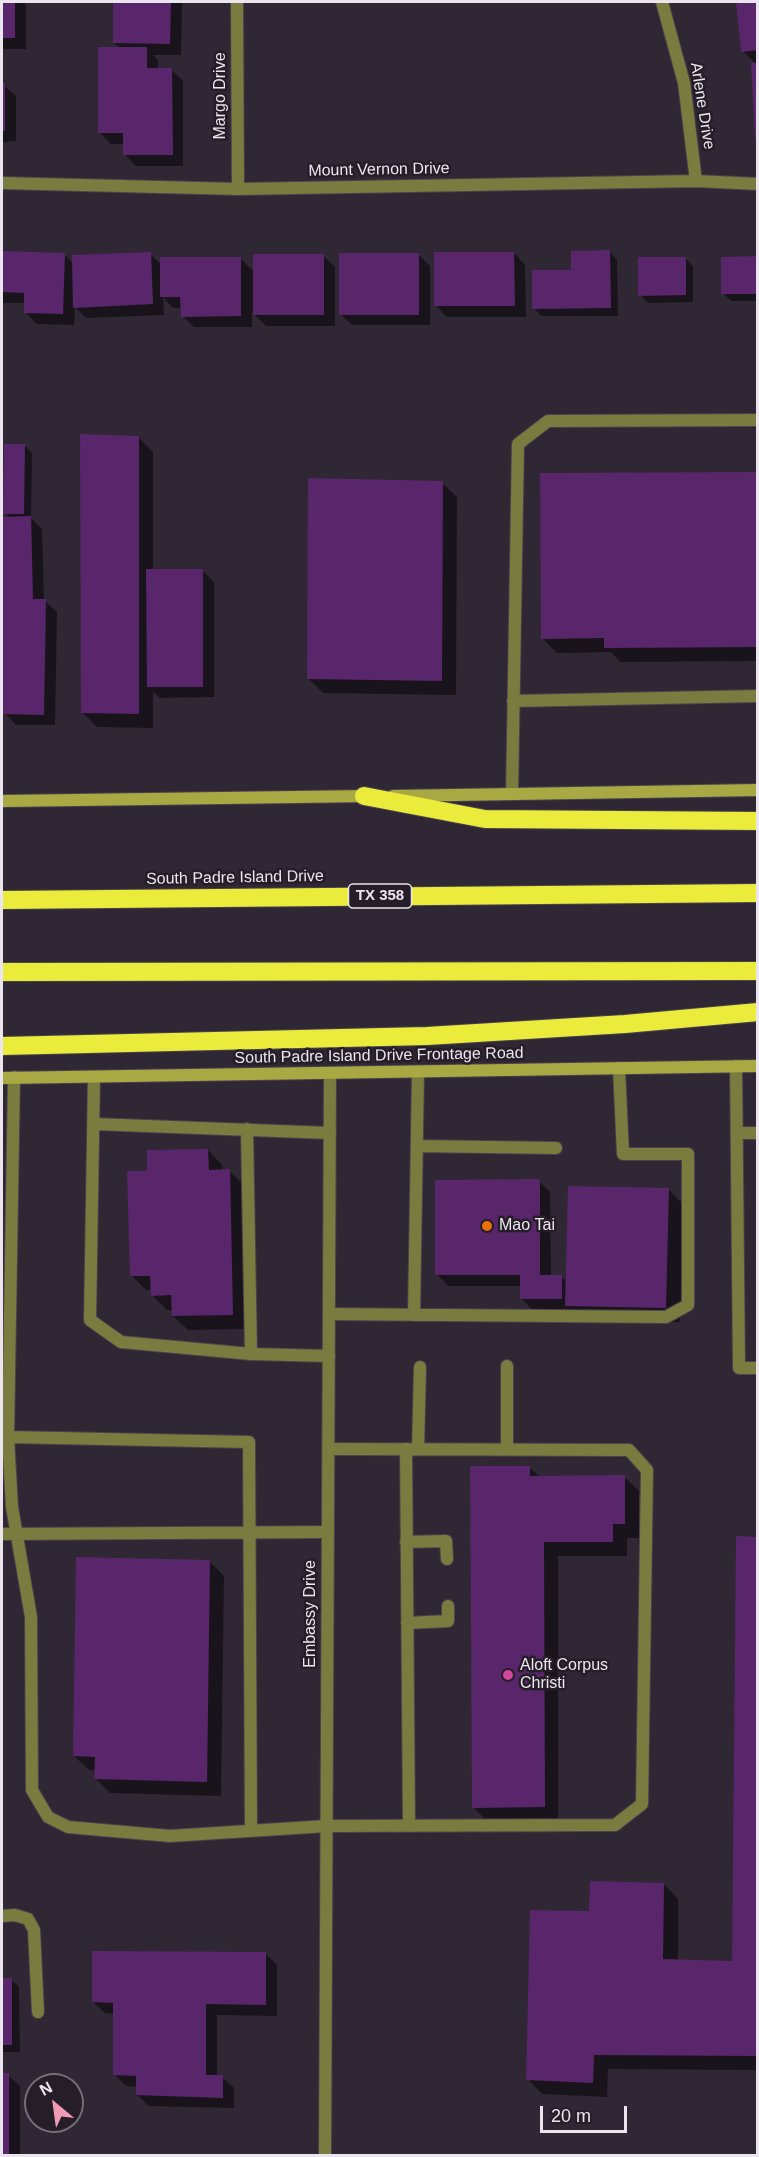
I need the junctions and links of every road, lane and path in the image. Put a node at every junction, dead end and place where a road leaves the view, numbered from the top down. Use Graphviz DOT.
graph roads {
  1 [pos="237,2"];
  2 [pos="662,2"];
  3 [pos="696,182"];
  4 [pos="2,183"];
  5 [pos="758,184"];
  6 [pos="238,189"];
  7 [pos="758,420"];
  8 [pos="758,696"];
  9 [pos="513,700"];
  10 [pos="758,790"];
  11 [pos="512,794"];
  12 [pos="364,796"];
  13 [pos="2,801"];
  14 [pos="758,821"];
  15 [pos="758,893"];
  16 [pos="2,900"];
  17 [pos="758,971"];
  18 [pos="2,972"];
  19 [pos="758,1012"];
  20 [pos="2,1046"];
  21 [pos="736,1066"];
  22 [pos="758,1066"];
  23 [pos="619,1068"];
  24 [pos="418,1072"];
  25 [pos="330,1074"];
  26 [pos="94,1077"];
  27 [pos="8,1078"];
  28 [pos="94,1124"];
  29 [pos="247,1129"];
  30 [pos="7,1133"];
  31 [pos="330,1133"];
  32 [pos="738,1133"];
  33 [pos="758,1133"];
  34 [pos="417,1146"];
  35 [pos="556,1148"];
  36 [pos="329,1314"];
  37 [pos="414,1315"];
  38 [pos="250,1354"];
  39 [pos="329,1356"];
  40 [pos="507,1366"];
  41 [pos="420,1367"];
  42 [pos="758,1368"];
  43 [pos="8,1437"];
  44 [pos="329,1449"];
  45 [pos="412,1449"];
  46 [pos="507,1449"];
  47 [pos="328,1532"];
  48 [pos="250,1533"];
  49 [pos="2,1534"];
  50 [pos="17,1536"];
  51 [pos="406,1542"];
  52 [pos="447,1559"];
  53 [pos="448,1606"];
  54 [pos="407,1623"];
  55 [pos="327,1826"];
  56 [pos="409,1826"];
  57 [pos="251,1831"];
  58 [pos="2,1916"];
  59 [pos="38,2012"];
  60 [pos="325,2156"];
  1 -- 6 [label="street, Margo Drive"];
  2 -- 3 [label="street, Arlene Drive"];
  3 -- 5 [label="street, Mount Vernon Drive"];
  3 -- 6 [label="street, Mount Vernon Drive"];
  4 -- 6 [label="street, Mount Vernon Drive"];
  7 -- 9 [label="street"];
  8 -- 9 [label="street"];
  9 -- 11 [label="street"];
  10 -- 11 [label="main road"];
  11 -- 12 [label="main road"];
  12 -- 13 [label="main road"];
  12 -- 14 [label="highway"];
  15 -- 16 [label="highway, South Padre Island Drive / TX 358"];
  17 -- 18 [label="highway"];
  19 -- 20 [label="highway"];
  21 -- 22 [label="main road, South Padre Island Drive Frontage Road"];
  21 -- 23 [label="main road, South Padre Island Drive Frontage Road"];
  21 -- 32 [label="street"];
  23 -- 24 [label="main road, South Padre Island Drive Frontage Road"];
  23 -- 37 [label="street"];
  24 -- 25 [label="main road, South Padre Island Drive Frontage Road"];
  24 -- 34 [label="street"];
  25 -- 26 [label="main road, South Padre Island Drive Frontage Road"];
  25 -- 31 [label="street, Embassy Drive"];
  26 -- 27 [label="main road, South Padre Island Drive Frontage Road"];
  26 -- 28 [label="street"];
  27 -- 30 [label="street"];
  28 -- 29 [label="street"];
  28 -- 38 [label="street"];
  29 -- 31 [label="street"];
  29 -- 38 [label="street"];
  30 -- 43 [label="street"];
  31 -- 36 [label="street, Embassy Drive"];
  32 -- 33 [label="street"];
  32 -- 42 [label="street"];
  34 -- 35 [label="street"];
  34 -- 37 [label="street"];
  36 -- 37 [label="street"];
  36 -- 39 [label="street, Embassy Drive"];
  38 -- 39 [label="street"];
  39 -- 44 [label="street, Embassy Drive"];
  40 -- 46 [label="street"];
  41 -- 45 [label="street"];
  43 -- 48 [label="street"];
  43 -- 50 [label="street"];
  44 -- 45 [label="street"];
  44 -- 47 [label="street, Embassy Drive"];
  45 -- 46 [label="street"];
  45 -- 51 [label="street"];
  46 -- 56 [label="street"];
  47 -- 48 [label="street"];
  47 -- 55 [label="street, Embassy Drive"];
  48 -- 50 [label="street"];
  48 -- 57 [label="street"];
  49 -- 50 [label="street"];
  50 -- 57 [label="street"];
  51 -- 52 [label="street"];
  51 -- 54 [label="street"];
  53 -- 54 [label="street"];
  54 -- 56 [label="street"];
  55 -- 56 [label="street"];
  55 -- 57 [label="street"];
  55 -- 60 [label="street, Embassy Drive"];
  58 -- 59 [label="street"];
}
